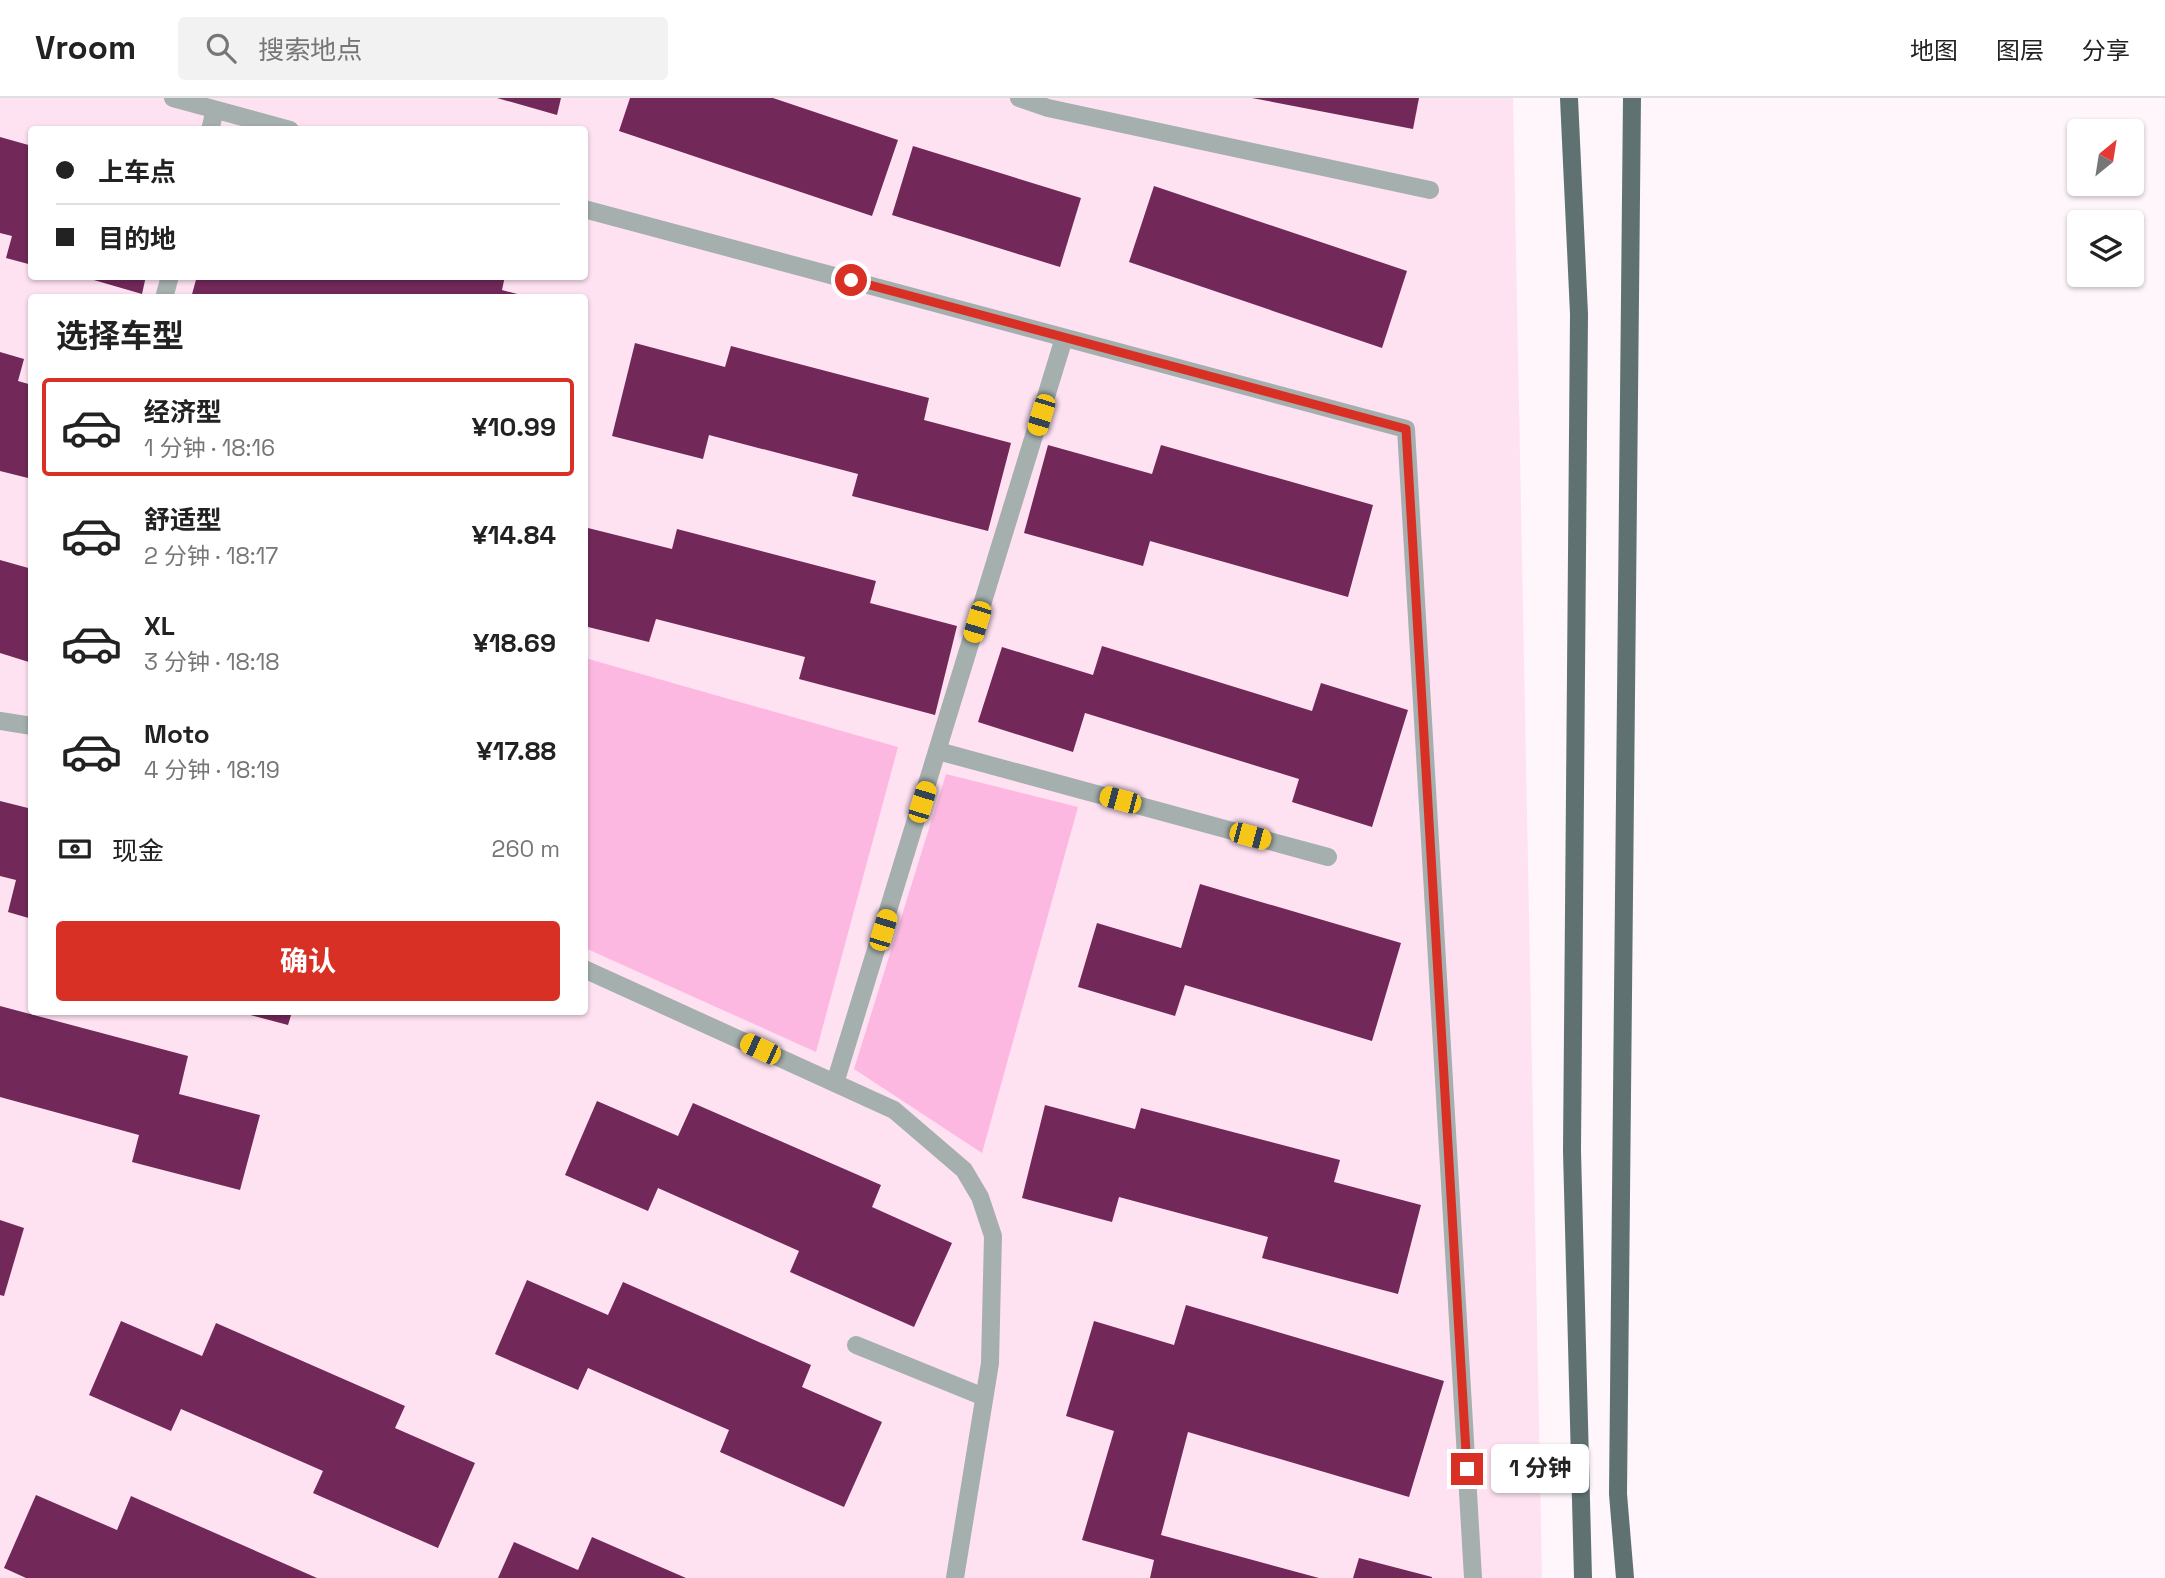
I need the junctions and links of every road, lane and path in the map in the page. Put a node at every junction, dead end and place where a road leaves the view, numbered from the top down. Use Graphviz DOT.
graph roads {
  1 [pos="173,98"];
  2 [pos="1018,98"];
  3 [pos="1569,98"];
  4 [pos="1632,98"];
  5 [pos="1051,103"];
  6 [pos="215,110"];
  7 [pos="211,126"];
  8 [pos="275,126"];
  9 [pos="1430,190"];
  10 [pos="588,210"];
  11 [pos="1064,338"];
  12 [pos="0,721"];
  13 [pos="28,725"];
  14 [pos="938,751"];
  15 [pos="1328,857"];
  16 [pos="588,971"];
  17 [pos="835,1083"];
  18 [pos="856,1345"];
  19 [pos="984,1397"];
  20 [pos="955,1578"];
  21 [pos="1473,1578"];
  22 [pos="1583,1578"];
  23 [pos="1625,1578"];
  1 -- 6 [label="lane"];
  2 -- 5 [label="lane"];
  3 -- 22 [label="main road"];
  4 -- 23 [label="main road"];
  5 -- 9 [label="lane"];
  6 -- 7 [label="lane"];
  6 -- 8 [label="lane"];
  10 -- 11 [label="lane"];
  11 -- 14 [label="lane"];
  11 -- 21 [label="lane"];
  12 -- 13 [label="lane"];
  14 -- 15 [label="lane"];
  14 -- 17 [label="lane"];
  16 -- 17 [label="lane"];
  17 -- 19 [label="lane"];
  18 -- 19 [label="lane"];
  19 -- 20 [label="lane"];
}
